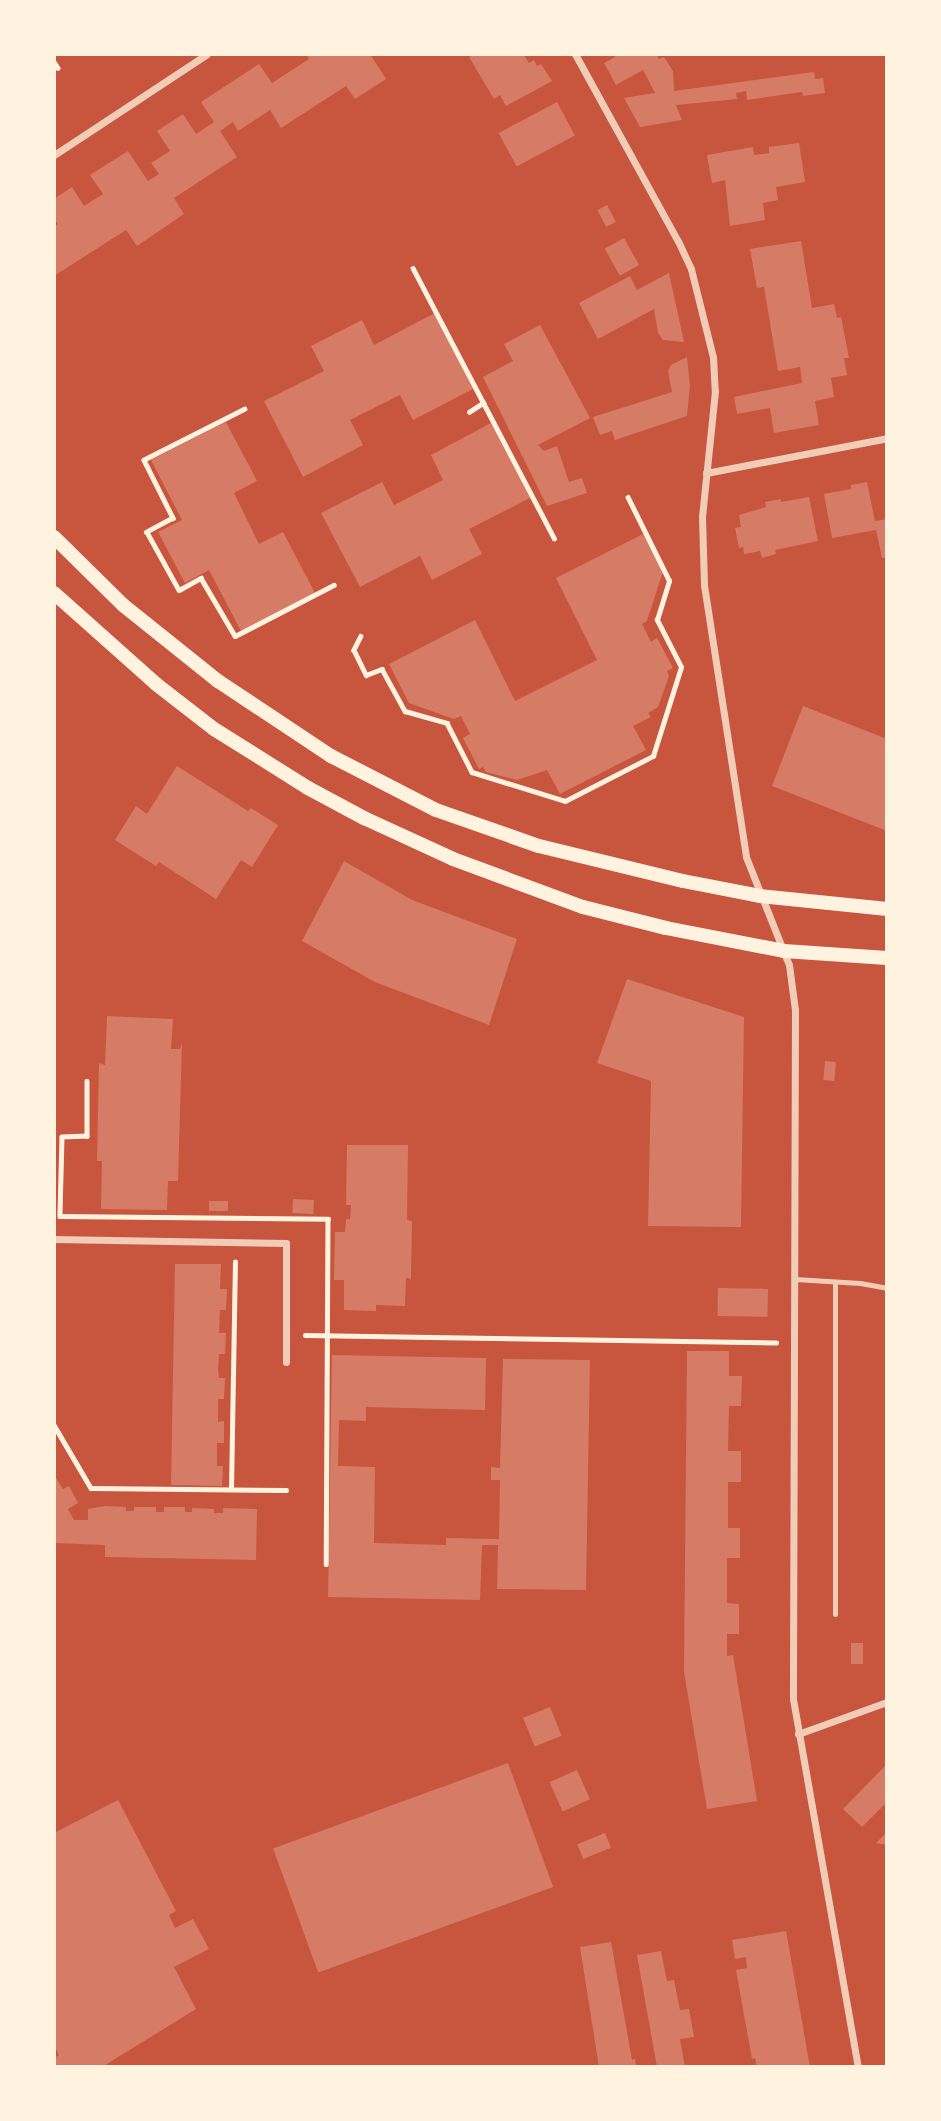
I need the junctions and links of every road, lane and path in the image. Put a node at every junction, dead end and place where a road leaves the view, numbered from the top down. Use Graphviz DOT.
graph roads {
  1 [pos="207,54"];
  2 [pos="575,54"];
  3 [pos="54,62"];
  4 [pos="58,68"];
  5 [pos="54,155"];
  6 [pos="413,268"];
  7 [pos="483,403"];
  8 [pos="245,409"];
  9 [pos="470,412"];
  10 [pos="887,438"];
  11 [pos="706,473"];
  12 [pos="628,498"];
  13 [pos="54,537"];
  14 [pos="554,538"];
  15 [pos="334,585"];
  16 [pos="54,593"];
  17 [pos="361,636"];
  18 [pos="760,896"];
  19 [pos="887,909"];
  20 [pos="784,951"];
  21 [pos="887,958"];
  22 [pos="87,1081"];
  23 [pos="54,1239"];
  24 [pos="236,1242"];
  25 [pos="795,1279"];
  26 [pos="835,1282"];
  27 [pos="887,1288"];
  28 [pos="286,1335"];
  29 [pos="328,1336"];
  30 [pos="794,1342"];
  31 [pos="286,1362"];
  32 [pos="54,1425"];
  33 [pos="231,1489"];
  34 [pos="286,1490"];
  35 [pos="326,1564"];
  36 [pos="835,1614"];
  37 [pos="887,1702"];
  38 [pos="798,1734"];
  39 [pos="858,2067"];
  1 -- 5 [label="street"];
  2 -- 11 [label="street"];
  3 -- 4 [label="path"];
  6 -- 7 [label="path"];
  7 -- 9 [label="path"];
  7 -- 14 [label="path"];
  8 -- 15 [label="path"];
  10 -- 11 [label="street"];
  11 -- 18 [label="street"];
  12 -- 17 [label="path"];
  13 -- 18 [label="main road"];
  16 -- 20 [label="main road"];
  18 -- 19 [label="main road"];
  18 -- 20 [label="street"];
  20 -- 21 [label="main road"];
  20 -- 25 [label="street"];
  22 -- 29 [label="path"];
  23 -- 24 [label="street"];
  24 -- 28 [label="street"];
  24 -- 33 [label="path"];
  25 -- 26 [label="lane"];
  25 -- 30 [label="street"];
  26 -- 27 [label="lane"];
  26 -- 36 [label="lane"];
  28 -- 29 [label="path"];
  28 -- 31 [label="street"];
  29 -- 30 [label="path"];
  29 -- 35 [label="path"];
  30 -- 38 [label="street"];
  32 -- 33 [label="path"];
  33 -- 34 [label="path"];
  37 -- 38 [label="street"];
  38 -- 39 [label="street"];
}
